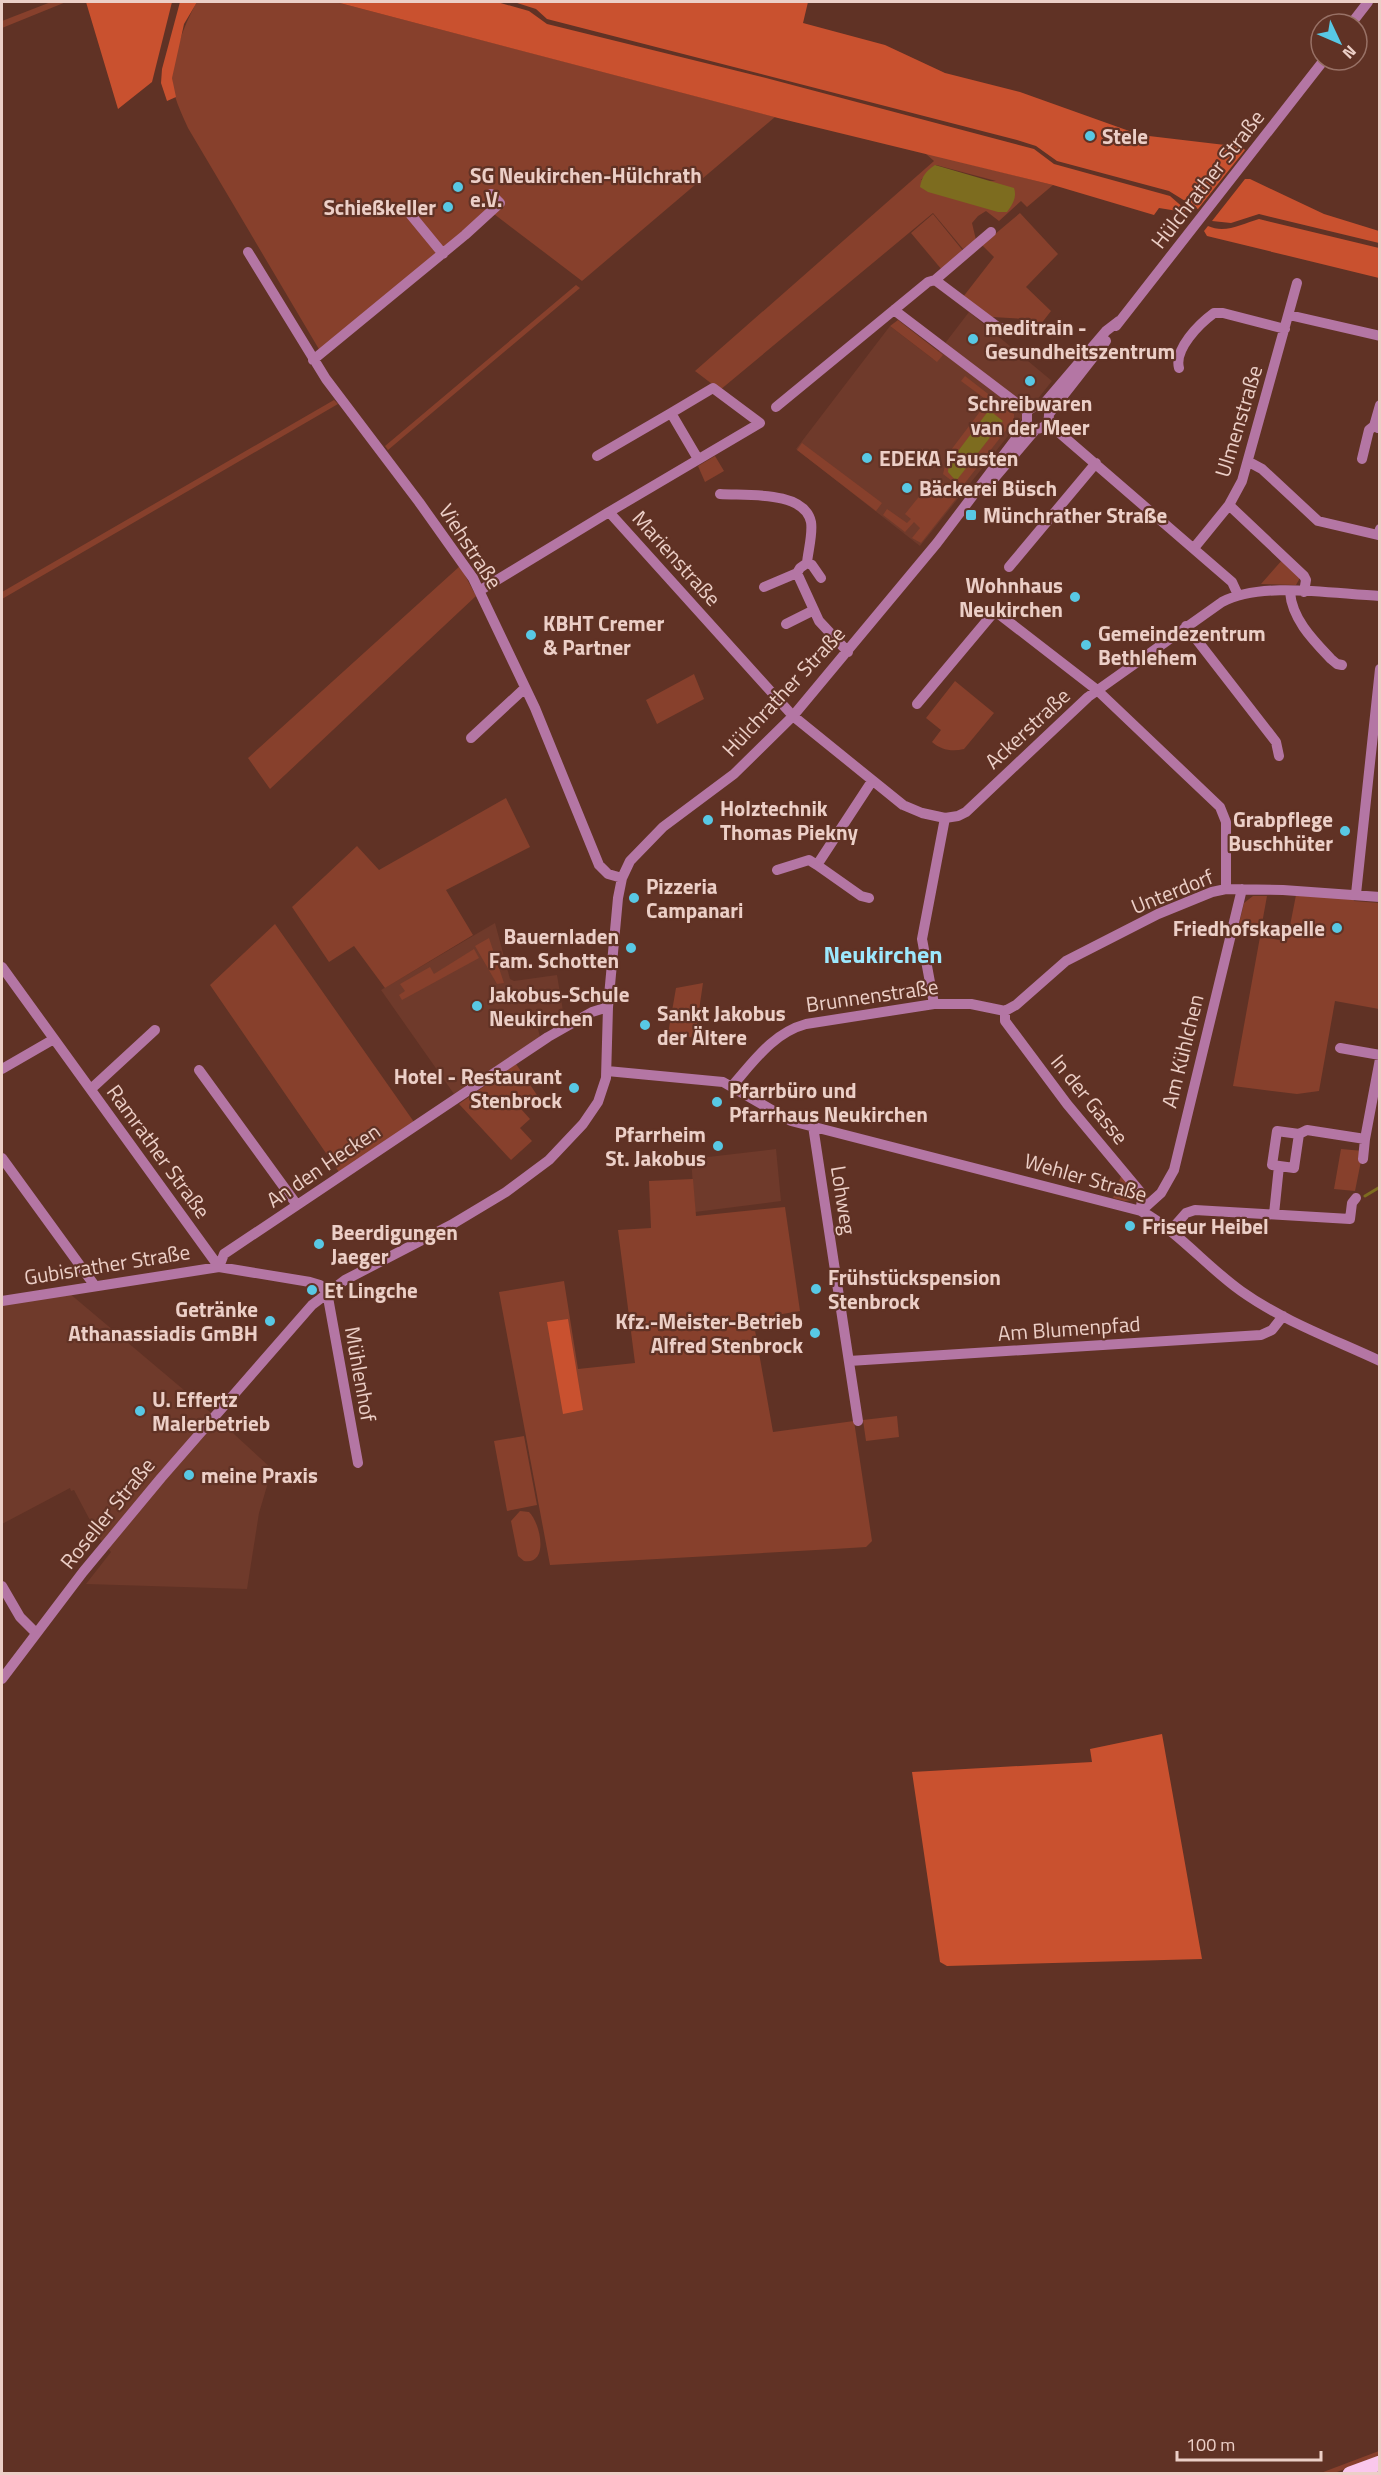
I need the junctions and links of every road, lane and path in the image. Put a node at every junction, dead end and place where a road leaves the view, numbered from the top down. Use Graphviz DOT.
graph roads {
  1 [pos="1315,72"];
  2 [pos="491,194"];
  3 [pos="411,215"];
  4 [pos="991,232"];
  5 [pos="248,252"];
  6 [pos="443,254"];
  7 [pos="935,280"];
  8 [pos="1297,283"];
  9 [pos="894,310"];
  10 [pos="1289,315"];
  11 [pos="1285,329"];
  12 [pos="1020,330"];
  13 [pos="1380,336"];
  14 [pos="313,360"];
  15 [pos="1179,368"];
  16 [pos="1380,405"];
  17 [pos="776,407"];
  18 [pos="671,413"];
  19 [pos="1046,415"];
  20 [pos="1030,421"];
  21 [pos="1377,427"];
  22 [pos="597,456"];
  23 [pos="698,459"];
  24 [pos="1362,459"];
  25 [pos="1249,462"];
  26 [pos="1096,464"];
  27 [pos="720,494"];
  28 [pos="1228,506"];
  29 [pos="609,512"];
  30 [pos="1379,533"];
  31 [pos="1194,548"];
  32 [pos="807,563"];
  33 [pos="1009,567"];
  34 [pos="797,573"];
  35 [pos="821,578"];
  36 [pos="764,587"];
  37 [pos="479,591"];
  38 [pos="1290,592"];
  39 [pos="1304,592"];
  40 [pos="1238,594"];
  41 [pos="1376,595"];
  42 [pos="814,610"];
  43 [pos="786,624"];
  44 [pos="1186,626"];
  45 [pos="848,652"];
  46 [pos="1342,665"];
  47 [pos="1380,669"];
  48 [pos="525,688"];
  49 [pos="1097,690"];
  50 [pos="917,704"];
  51 [pos="1377,707"];
  52 [pos="793,716"];
  53 [pos="471,738"];
  54 [pos="1279,756"];
  55 [pos="872,781"];
  56 [pos="945,818"];
  57 [pos="817,866"];
  58 [pos="777,870"];
  59 [pos="622,878"];
  60 [pos="1226,889"];
  61 [pos="1242,889"];
  62 [pos="1356,894"];
  63 [pos="1380,897"];
  64 [pos="869,898"];
  65 [pos="2,967"];
  66 [pos="934,1004"];
  67 [pos="608,1007"];
  68 [pos="1005,1011"];
  69 [pos="155,1030"];
  70 [pos="54,1039"];
  71 [pos="1340,1048"];
  72 [pos="1380,1057"];
  73 [pos="2,1069"];
  74 [pos="199,1070"];
  75 [pos="607,1071"];
  76 [pos="732,1086"];
  77 [pos="91,1089"];
  78 [pos="813,1126"];
  79 [pos="1299,1134"];
  80 [pos="1365,1139"];
  81 [pos="2,1158"];
  82 [pos="1363,1160"];
  83 [pos="1279,1166"];
  84 [pos="1356,1198"];
  85 [pos="297,1205"];
  86 [pos="1141,1211"];
  87 [pos="1274,1214"];
  88 [pos="1171,1230"];
  89 [pos="219,1267"];
  90 [pos="95,1286"];
  91 [pos="327,1292"];
  92 [pos="2,1301"];
  93 [pos="1283,1316"];
  94 [pos="1377,1359"];
  95 [pos="849,1361"];
  96 [pos="858,1421"];
  97 [pos="358,1463"];
  98 [pos="2,1586"];
  99 [pos="36,1633"];
  100 [pos="2,1679"];
  101 [pos="1380,2463"];
  102 [pos="1350,2474"];
  1 -- 19 [label="street, Hülchrather Straße"];
  2 -- 6 [label="street"];
  3 -- 6 [label="street"];
  4 -- 7 [label="street"];
  5 -- 14 [label="street, Viehstraße"];
  6 -- 14 [label="street"];
  7 -- 9 [label="street"];
  7 -- 12 [label="street"];
  8 -- 10 [label="street, Ulmenstraße"];
  9 -- 17 [label="street"];
  9 -- 20 [label="street"];
  10 -- 11 [label="street, Ulmenstraße"];
  10 -- 13 [label="street"];
  11 -- 15 [label="street"];
  11 -- 25 [label="street, Ulmenstraße"];
  14 -- 37 [label="street, Viehstraße"];
  16 -- 21 [label="street"];
  18 -- 22 [label="street"];
  18 -- 23 [label="street"];
  18 -- 23 [label="street"];
  19 -- 20 [label="street, Hülchrather Straße"];
  19 -- 20 [label="street"];
  19 -- 26 [label="street"];
  20 -- 45 [label="street, Hülchrather Straße"];
  21 -- 24 [label="street"];
  23 -- 29 [label="street"];
  25 -- 28 [label="street, Ulmenstraße"];
  25 -- 30 [label="street"];
  26 -- 31 [label="street"];
  26 -- 33 [label="street"];
  27 -- 32 [label="street"];
  28 -- 31 [label="street, Ulmenstraße"];
  28 -- 39 [label="street"];
  29 -- 37 [label="street, Marienstraße"];
  29 -- 52 [label="street, Marienstraße"];
  31 -- 40 [label="street"];
  32 -- 34 [label="street"];
  32 -- 35 [label="street"];
  34 -- 36 [label="street"];
  34 -- 42 [label="street"];
  37 -- 48 [label="street, Viehstraße"];
  38 -- 39 [label="street, Ackerstraße"];
  38 -- 40 [label="street, Ackerstraße"];
  38 -- 46 [label="street"];
  39 -- 41 [label="street, Ackerstraße"];
  40 -- 44 [label="street, Ackerstraße"];
  42 -- 43 [label="street"];
  42 -- 45 [label="street"];
  44 -- 49 [label="street, Ackerstraße"];
  44 -- 54 [label="street"];
  45 -- 52 [label="street, Hülchrather Straße"];
  47 -- 51 [label="street"];
  48 -- 53 [label="street"];
  48 -- 59 [label="street, Viehstraße"];
  49 -- 50 [label="street"];
  49 -- 56 [label="street, Ackerstraße"];
  49 -- 60 [label="street"];
  51 -- 62 [label="street"];
  52 -- 55 [label="street, Marienstraße"];
  52 -- 59 [label="street, Hülchrather Straße"];
  55 -- 56 [label="street, Marienstraße"];
  55 -- 57 [label="street"];
  56 -- 66 [label="street"];
  57 -- 58 [label="street"];
  57 -- 64 [label="street"];
  59 -- 67 [label="street, Roseller Straße"];
  60 -- 61 [label="street, Unterdorf"];
  60 -- 68 [label="street, Unterdorf"];
  61 -- 62 [label="street, Unterdorf"];
  61 -- 86 [label="street, Am Kühlchen"];
  62 -- 63 [label="street, Unterdorf"];
  65 -- 70 [label="street, Ramrather Straße"];
  66 -- 68 [label="street, Brunnenstraße"];
  66 -- 76 [label="street, Brunnenstraße"];
  67 -- 75 [label="street, Roseller Straße"];
  67 -- 85 [label="street, An den Hecken"];
  68 -- 86 [label="street, In der Gasse"];
  69 -- 77 [label="street"];
  70 -- 73 [label="street"];
  70 -- 77 [label="street, Ramrather Straße"];
  71 -- 72 [label="street"];
  72 -- 80 [label="street"];
  74 -- 85 [label="street"];
  75 -- 76 [label="street, Wehler Straße"];
  75 -- 91 [label="street, Roseller Straße"];
  76 -- 78 [label="street, Wehler Straße"];
  77 -- 89 [label="street, Ramrather Straße"];
  78 -- 86 [label="street, Wehler Straße"];
  78 -- 95 [label="street, Lohweg"];
  79 -- 80 [label="street"];
  79 -- 83 [label="street"];
  79 -- 83 [label="street"];
  80 -- 82 [label="street"];
  81 -- 90 [label="street"];
  83 -- 87 [label="street"];
  84 -- 87 [label="street"];
  85 -- 89 [label="street, An den Hecken"];
  86 -- 88 [label="street, Wehler Straße"];
  87 -- 88 [label="street"];
  88 -- 93 [label="street, Wehler Straße"];
  89 -- 90 [label="street, Gubisrather Straße"];
  89 -- 91 [label="street"];
  90 -- 92 [label="street, Gubisrather Straße"];
  91 -- 97 [label="street, Mühlenhof"];
  91 -- 99 [label="street, Roseller Straße"];
  93 -- 94 [label="street, Wehler Straße"];
  93 -- 95 [label="street, Am Blumenpfad"];
  95 -- 96 [label="street, Lohweg"];
  98 -- 99 [label="street"];
  99 -- 100 [label="street, Roseller Straße"];
  101 -- 102 [label="main road"];
}
